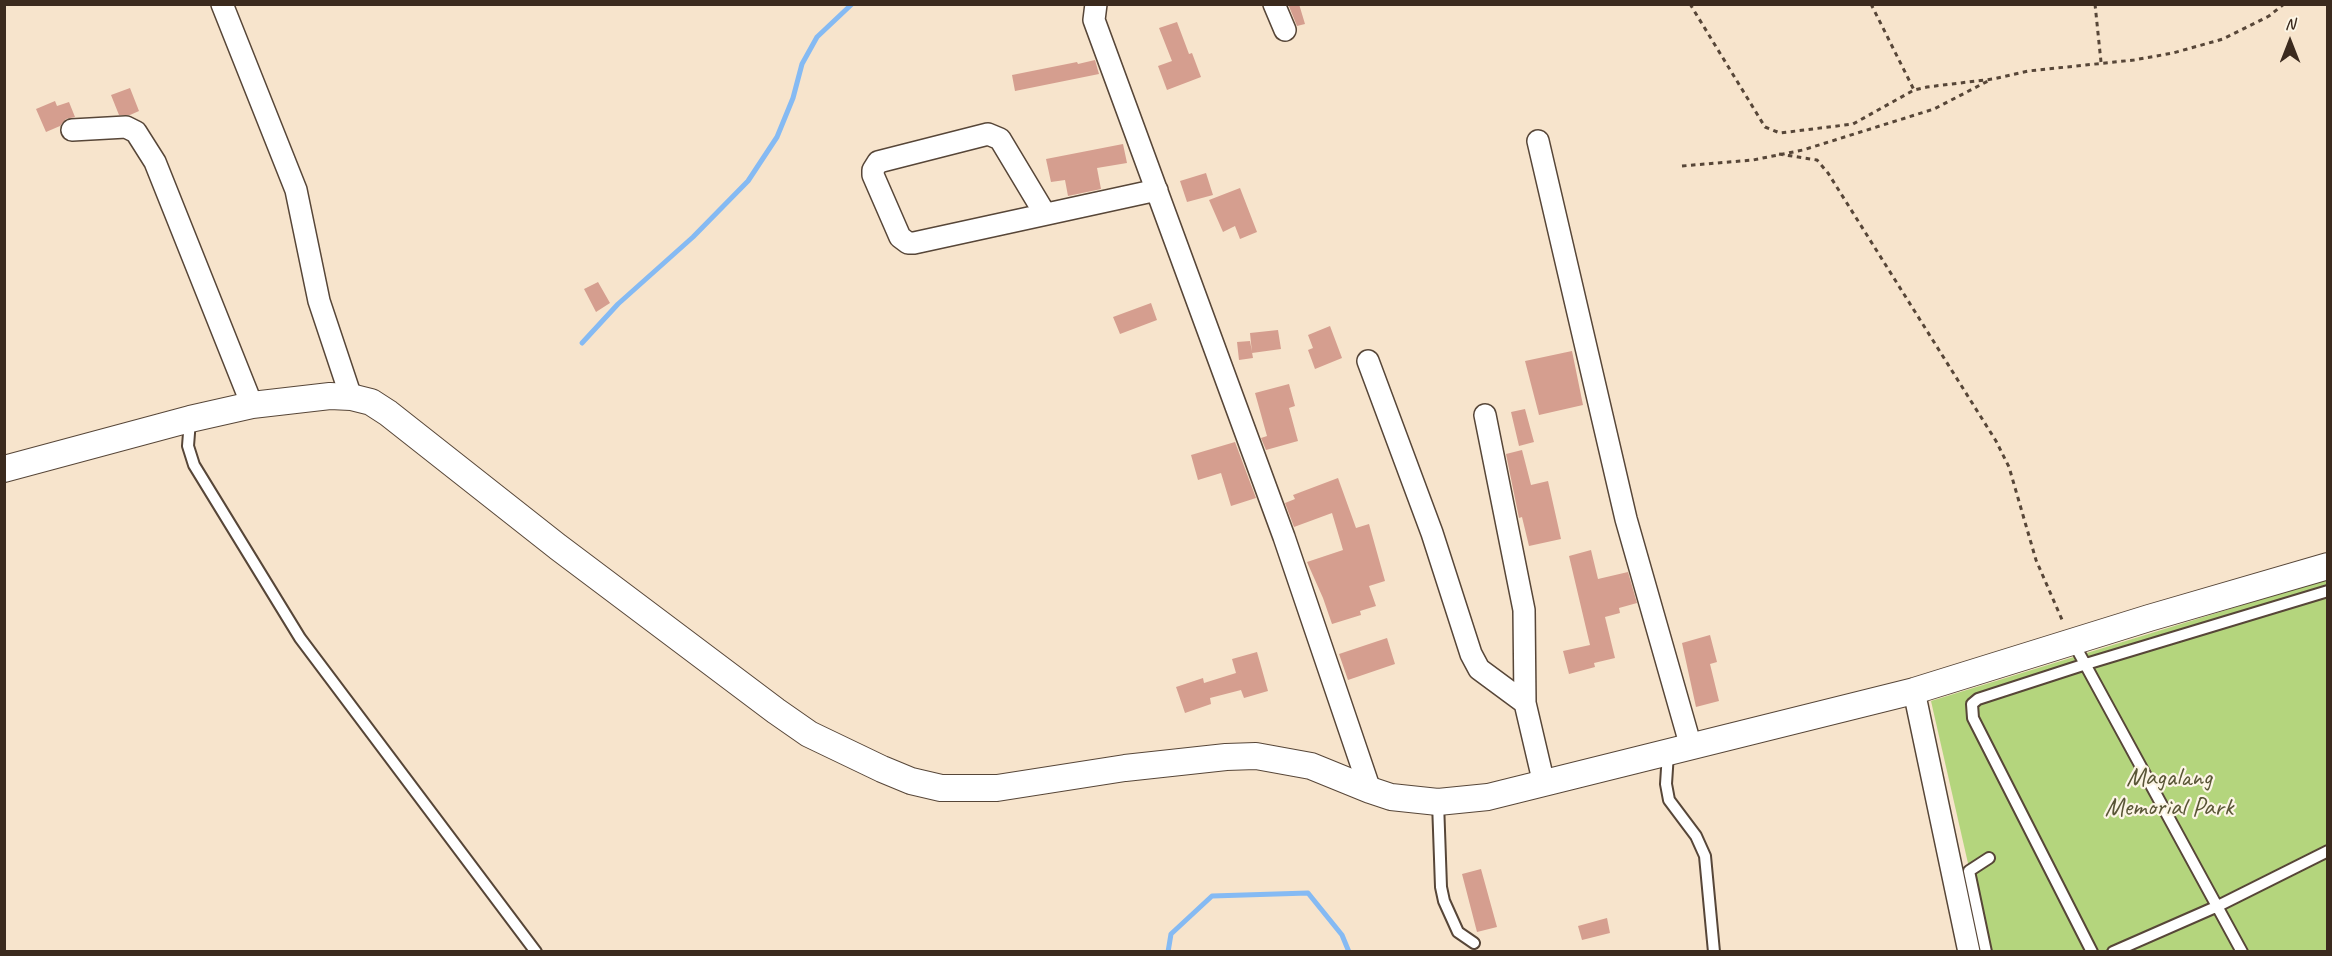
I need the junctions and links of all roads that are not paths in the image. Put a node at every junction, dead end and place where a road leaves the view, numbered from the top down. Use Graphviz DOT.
graph roads {
  1 [pos="222,4"];
  2 [pos="1096,4"];
  3 [pos="1274,4"];
  4 [pos="1285,30"];
  5 [pos="72,130"];
  6 [pos="1538,141"];
  7 [pos="1157,190"];
  8 [pos="1045,214"];
  9 [pos="1368,361"];
  10 [pos="351,397"];
  11 [pos="252,405"];
  12 [pos="1485,415"];
  13 [pos="190,419"];
  14 [pos="4,469"];
  15 [pos="2328,567"];
  16 [pos="2328,591"];
  17 [pos="2073,641"];
  18 [pos="2086,664"];
  19 [pos="1914,691"];
  20 [pos="1525,703"];
  21 [pos="1680,750"];
  22 [pos="1544,784"];
  23 [pos="1370,790"];
  24 [pos="1438,802"];
  25 [pos="2328,850"];
  26 [pos="1989,858"];
  27 [pos="2218,906"];
  28 [pos="1474,943"];
  29 [pos="536,951"];
  30 [pos="1714,951"];
  31 [pos="1969,951"];
  32 [pos="1986,951"];
  33 [pos="2092,951"];
  34 [pos="2113,951"];
  35 [pos="2242,951"];
  1 -- 10 [label="street"];
  2 -- 7 [label="street"];
  3 -- 4 [label="street"];
  5 -- 11 [label="street"];
  6 -- 21 [label="street"];
  7 -- 8 [label="street"];
  7 -- 23 [label="street"];
  8 -- 8 [label="street"];
  9 -- 20 [label="street"];
  10 -- 11 [label="street"];
  10 -- 23 [label="street"];
  11 -- 13 [label="street"];
  12 -- 20 [label="street"];
  13 -- 14 [label="street"];
  13 -- 29 [label="lane"];
  15 -- 17 [label="street"];
  16 -- 18 [label="lane"];
  17 -- 18 [label="lane"];
  17 -- 19 [label="street"];
  18 -- 27 [label="lane"];
  18 -- 33 [label="lane"];
  19 -- 21 [label="street"];
  19 -- 31 [label="street"];
  20 -- 22 [label="street"];
  21 -- 22 [label="street"];
  21 -- 30 [label="lane"];
  22 -- 24 [label="street"];
  23 -- 24 [label="street"];
  24 -- 28 [label="lane"];
  25 -- 27 [label="lane"];
  26 -- 32 [label="lane"];
  27 -- 34 [label="lane"];
  27 -- 35 [label="lane"];
}
